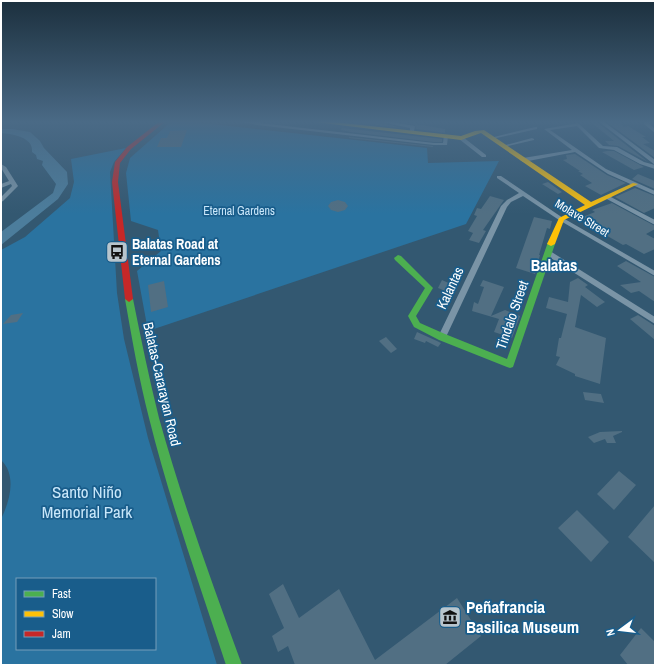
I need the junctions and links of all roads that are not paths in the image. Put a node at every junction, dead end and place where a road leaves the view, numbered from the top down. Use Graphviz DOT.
graph roads {
  1 [pos="126,152"];
  2 [pos="479,152"];
  3 [pos="512,152"];
  4 [pos="569,152"];
  5 [pos="577,152"];
  6 [pos="622,152"];
  7 [pos="641,152"];
  8 [pos="484,156"];
  9 [pos="523,160"];
  10 [pos="655,163"];
  11 [pos="2,166"];
  12 [pos="655,167"];
  13 [pos="499,177"];
  14 [pos="13,182"];
  15 [pos="635,184"];
  16 [pos="1,186"];
  17 [pos="523,193"];
  18 [pos="655,193"];
  19 [pos="607,197"];
  20 [pos="1,200"];
  21 [pos="590,205"];
  22 [pos="561,219"];
  23 [pos="655,224"];
  24 [pos="548,252"];
  25 [pos="398,258"];
  26 [pos="655,274"];
  27 [pos="655,321"];
  28 [pos="442,337"];
  29 [pos="234,665"];
  1 -- 29 [label="street, Balatas-Cararayan Road"];
  2 -- 8 [label="street"];
  3 -- 9 [label="street"];
  4 -- 9 [label="street"];
  5 -- 15 [label="street"];
  6 -- 12 [label="street"];
  7 -- 10 [label="street"];
  9 -- 21 [label="street"];
  11 -- 14 [label="street"];
  13 -- 17 [label="street, Molave Street"];
  14 -- 16 [label="street"];
  14 -- 20 [label="street"];
  15 -- 18 [label="street"];
  15 -- 19 [label="street"];
  17 -- 22 [label="street, Molave Street"];
  17 -- 28 [label="street, Kalantas"];
  19 -- 21 [label="street"];
  19 -- 23 [label="street"];
  21 -- 22 [label="street"];
  22 -- 24 [label="street, Tindalo Street"];
  22 -- 26 [label="street, Molave Street"];
  24 -- 27 [label="street"];
  24 -- 28 [label="street, Tindalo Street"];
  25 -- 28 [label="street"];
}
